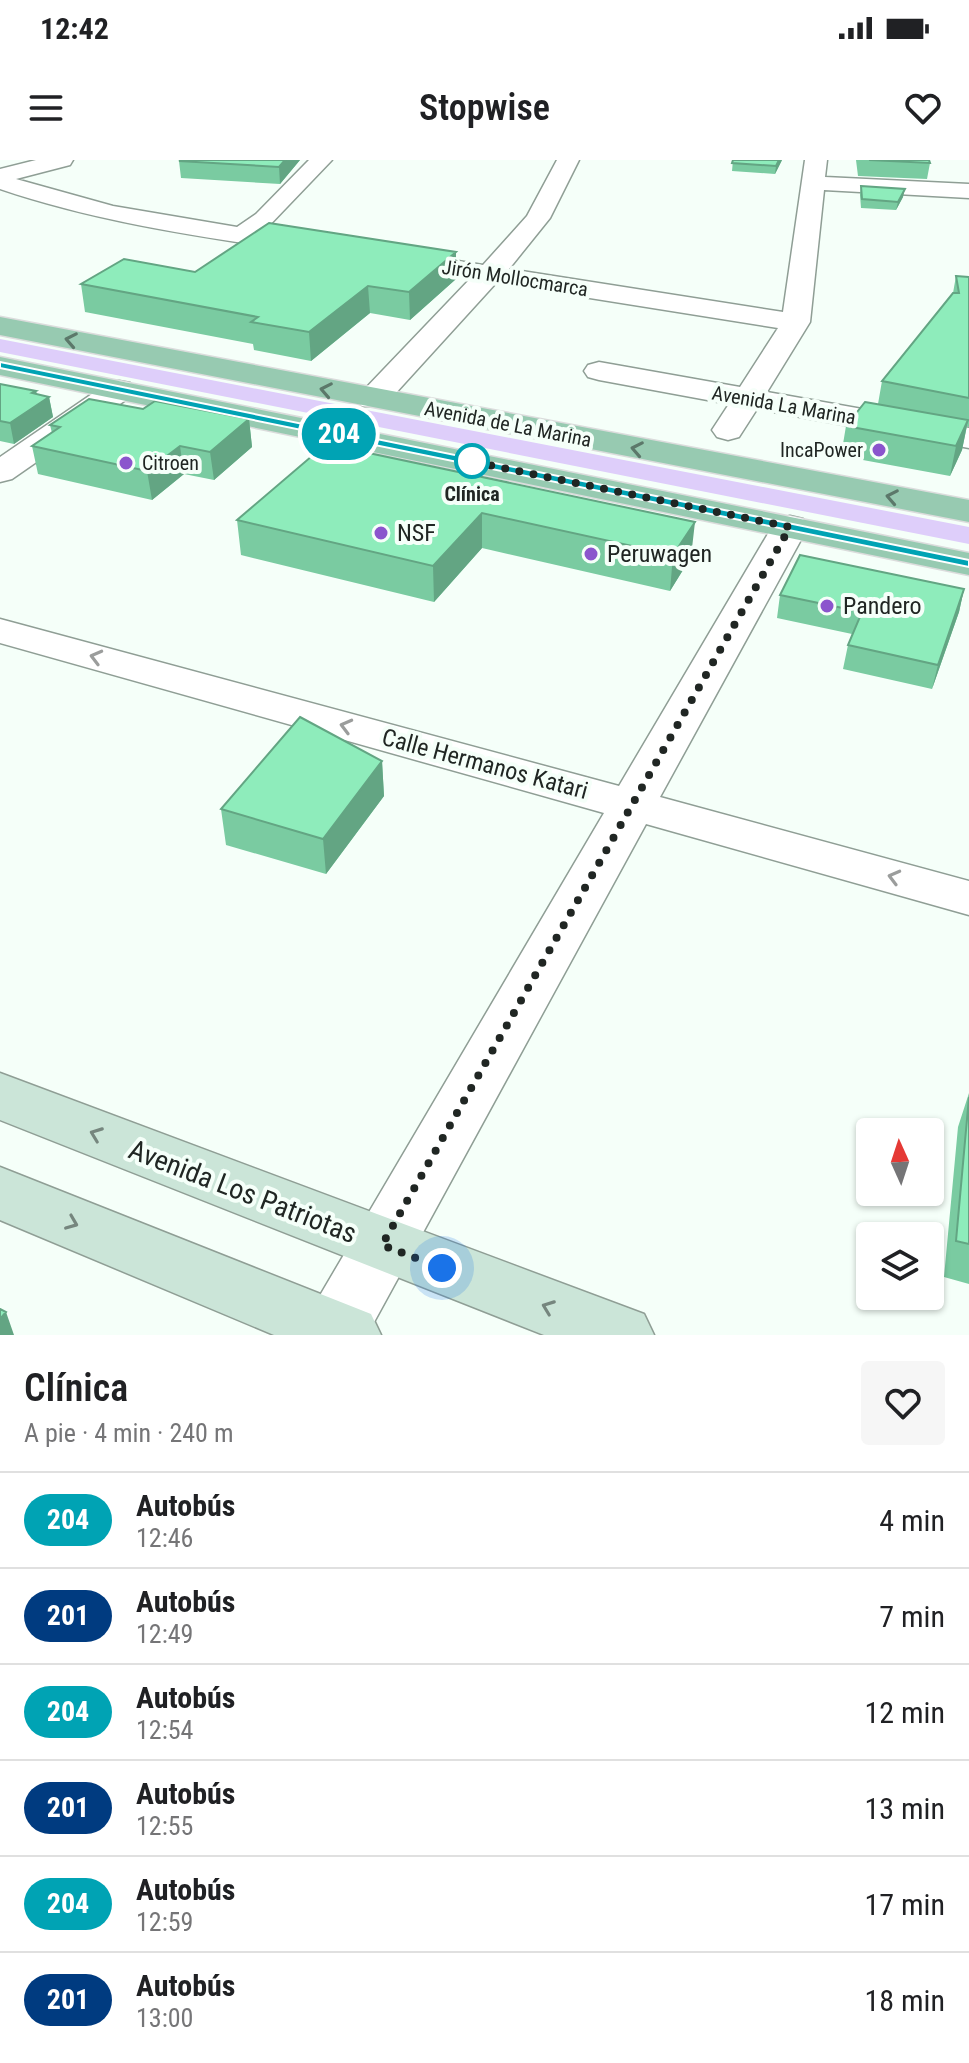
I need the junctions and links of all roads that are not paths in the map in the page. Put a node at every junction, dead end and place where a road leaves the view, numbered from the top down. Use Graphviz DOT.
graph roads {
  1 [pos="62,160"];
  2 [pos="321,160"];
  3 [pos="568,160"];
  4 [pos="816,171"];
  5 [pos="0,178"];
  6 [pos="969,191"];
  7 [pos="242,235"];
  8 [pos="336,250"];
  9 [pos="367,255"];
  10 [pos="491,274"];
  11 [pos="796,322"];
  12 [pos="0,326"];
  13 [pos="0,366"];
  14 [pos="599,371"];
  15 [pos="119,390"];
  16 [pos="750,398"];
  17 [pos="373,399"];
  18 [pos="728,430"];
  19 [pos="969,438"];
  20 [pos="0,472"];
  21 [pos="969,511"];
  22 [pos="790,527"];
  23 [pos="969,564"];
  24 [pos="0,631"];
  25 [pos="631,805"];
  26 [pos="969,898"];
  27 [pos="0,1096"];
  28 [pos="0,1193"];
  29 [pos="382,1245"];
  30 [pos="342,1332"];
  31 [pos="621,1335"];
  1 -- 5 [label="street"];
  2 -- 7 [label="street"];
  3 -- 10 [label="street"];
  4 -- 6 [label="street"];
  4 -- 11 [label="street"];
  5 -- 7 [label="street"];
  7 -- 8 [label="street"];
  9 -- 10 [label="street, Jirón Mollocmarca"];
  10 -- 11 [label="street, Jirón Mollocmarca"];
  10 -- 17 [label="street"];
  11 -- 16 [label="street"];
  17 -- 12 [label="main road, Avenida de La Marina, one-way"];
  13 -- 15 [label="main road, Avenida de La Marina"];
  14 -- 16 [label="street, Avenida La Marina"];
  15 -- 20 [label="street"];
  15 -- 22 [label="main road, Avenida de La Marina"];
  16 -- 18 [label="street"];
  16 -- 19 [label="street, Avenida La Marina"];
  21 -- 17 [label="main road, Avenida de La Marina, one-way"];
  22 -- 23 [label="main road, Avenida de La Marina"];
  22 -- 25 [label="street"];
  25 -- 24 [label="street, Calle Hermanos Katari, one-way"];
  26 -- 25 [label="street, Calle Hermanos Katari, one-way"];
  25 -- 29 [label="street"];
  29 -- 27 [label="main road, Avenida Los Patriotas, one-way"];
  28 -- 30 [label="main road, one-way"];
  29 -- 30 [label="street"];
  31 -- 29 [label="main road, Avenida Los Patriotas, one-way"];
}
